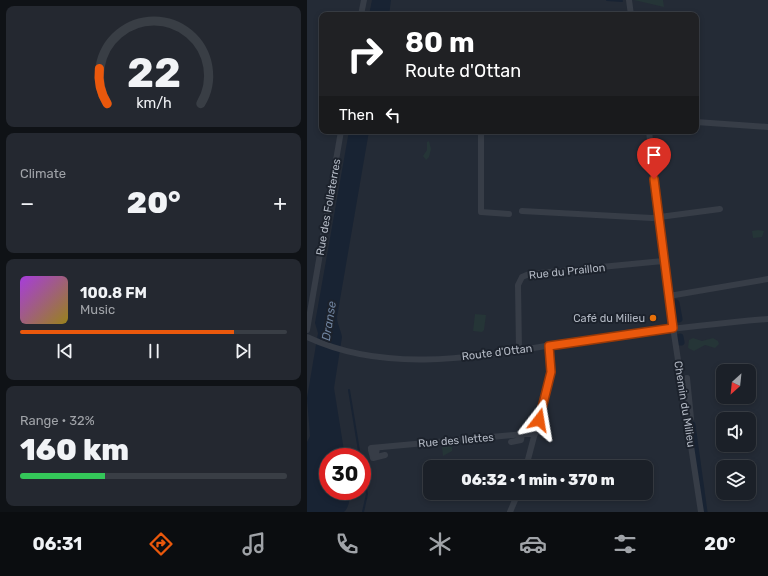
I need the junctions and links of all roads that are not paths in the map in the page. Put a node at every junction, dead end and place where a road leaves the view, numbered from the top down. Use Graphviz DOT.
graph roads {
  1 [pos="364,0"];
  2 [pos="629,0"];
  3 [pos="362,12"];
  4 [pos="631,12"];
  5 [pos="699,122"];
  6 [pos="768,128"];
  7 [pos="340,134"];
  8 [pos="481,134"];
  9 [pos="649,134"];
  10 [pos="720,209"];
  11 [pos="522,211"];
  12 [pos="509,214"];
  13 [pos="658,217"];
  14 [pos="663,261"];
  15 [pos="768,279"];
  16 [pos="669,296"];
  17 [pos="768,319"];
  18 [pos="673,328"];
  19 [pos="307,330"];
  20 [pos="307,337"];
  21 [pos="549,346"];
  22 [pos="519,350"];
  23 [pos="687,378"];
  24 [pos="691,418"];
  25 [pos="522,434"];
  26 [pos="535,434"];
  27 [pos="511,442"];
  28 [pos="385,455"];
  29 [pos="528,460"];
  30 [pos="515,500"];
  31 [pos="510,512"];
  32 [pos="701,512"];
  1 -- 3 [label="street"];
  2 -- 4 [label="street"];
  5 -- 6 [label="street"];
  7 -- 19 [label="street, Rue des Follaterres"];
  8 -- 12 [label="street"];
  9 -- 13 [label="street, Chemin du Milieu"];
  10 -- 13 [label="street"];
  11 -- 13 [label="street"];
  13 -- 14 [label="street, Chemin du Milieu"];
  14 -- 16 [label="street, Chemin du Milieu"];
  14 -- 22 [label="street, Rue du Praillon"];
  15 -- 16 [label="street"];
  16 -- 18 [label="street, Chemin du Milieu"];
  17 -- 18 [label="street, Route d'Ottan"];
  18 -- 21 [label="street, Route d'Ottan"];
  18 -- 32 [label="street, Chemin du Milieu"];
  20 -- 22 [label="street, Route d'Ottan"];
  21 -- 22 [label="street, Route d'Ottan"];
  21 -- 26 [label="street"];
  23 -- 24 [label="street"];
  25 -- 26 [label="street, Rue des Ilettes"];
  25 -- 27 [label="street"];
  25 -- 28 [label="street, Rue des Ilettes"];
  26 -- 29 [label="street"];
  30 -- 31 [label="street"];
}
